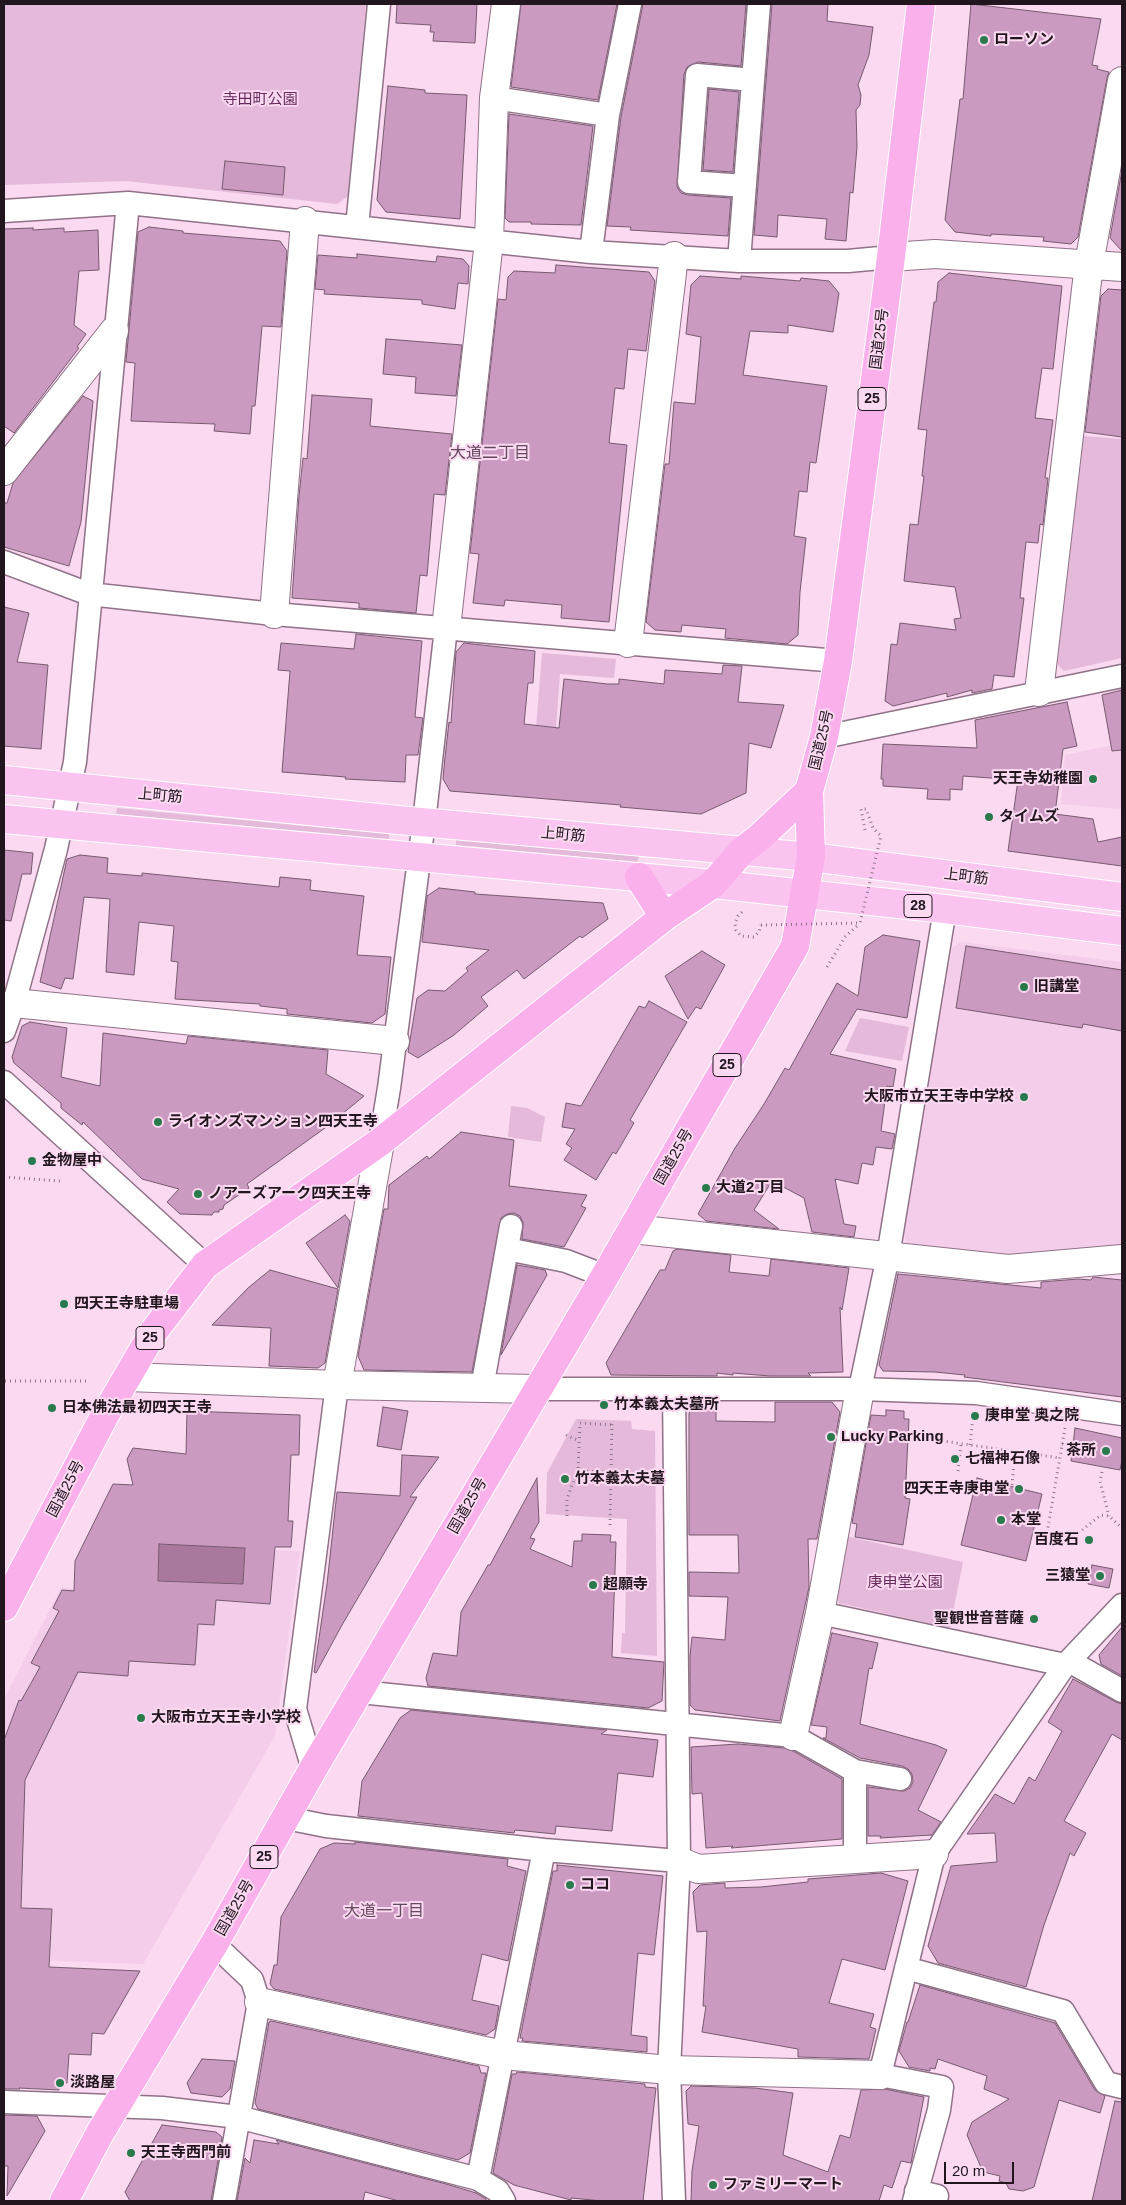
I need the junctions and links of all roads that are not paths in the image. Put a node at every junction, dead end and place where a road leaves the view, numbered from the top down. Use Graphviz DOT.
graph roads {
  1 [pos="379,4"];
  2 [pos="506,4"];
  3 [pos="630,4"];
  4 [pos="759,4"];
  5 [pos="921,4"];
  6 [pos="753,80"];
  7 [pos="1122,81"];
  8 [pos="494,98"];
  9 [pos="608,115"];
  10 [pos="745,186"];
  11 [pos="128,204"];
  12 [pos="4,210"];
  13 [pos="306,222"];
  14 [pos="357,227"];
  15 [pos="489,241"];
  16 [pos="591,252"];
  17 [pos="674,256"];
  18 [pos="891,257"];
  19 [pos="739,261"];
  20 [pos="1089,264"];
  21 [pos="1122,267"];
  22 [pos="114,331"];
  23 [pos="4,471"];
  24 [pos="4,562"];
  25 [pos="89,594"];
  26 [pos="274,614"];
  27 [pos="446,628"];
  28 [pos="628,643"];
  29 [pos="838,661"];
  30 [pos="1122,676"];
  31 [pos="1039,692"];
  32 [pos="824,737"];
  33 [pos="4,780"];
  34 [pos="70,787"];
  35 [pos="809,791"];
  36 [pos="4,819"];
  37 [pos="424,822"];
  38 [pos="61,824"];
  39 [pos="742,851"];
  40 [pos="419,857"];
  41 [pos="811,857"];
  42 [pos="639,877"];
  43 [pos="713,884"];
  44 [pos="805,894"];
  45 [pos="1122,897"];
  46 [pos="945,909"];
  47 [pos="664,917"];
  48 [pos="1122,931"];
  49 [pos="14,1003"];
  50 [pos="4,1031"];
  51 [pos="395,1041"];
  52 [pos="4,1082"];
  53 [pos="380,1142"];
  54 [pos="511,1226"];
  55 [pos="632,1229"];
  56 [pos="507,1249"];
  57 [pos="888,1256"];
  58 [pos="1122,1259"];
  59 [pos="205,1265"];
  60 [pos="604,1276"];
  61 [pos="128,1377"];
  62 [pos="337,1385"];
  63 [pos="482,1388"];
  64 [pos="536,1389"];
  65 [pos="674,1389"];
  66 [pos="860,1389"];
  67 [pos="1122,1414"];
  68 [pos="1122,1605"];
  69 [pos="4,1607"];
  70 [pos="820,1613"];
  71 [pos="1067,1663"];
  72 [pos="1122,1691"];
  73 [pos="360,1692"];
  74 [pos="677,1725"];
  75 [pos="793,1736"];
  76 [pos="312,1770"];
  77 [pos="855,1771"];
  78 [pos="900,1779"];
  79 [pos="286,1818"];
  80 [pos="544,1850"];
  81 [pos="934,1854"];
  82 [pos="855,1859"];
  83 [pos="679,1861"];
  84 [pos="214,1944"];
  85 [pos="906,1968"];
  86 [pos="259,2002"];
  87 [pos="504,2055"];
  88 [pos="669,2070"];
  89 [pos="880,2075"];
  90 [pos="1122,2087"];
  91 [pos="4,2102"];
  92 [pos="117,2108"];
  93 [pos="238,2117"];
  94 [pos="478,2179"];
  95 [pos="922,2196"];
  96 [pos="64,2201"];
  97 [pos="224,2201"];
  98 [pos="504,2201"];
  99 [pos="674,2201"];
  1 -- 14 [label="street"];
  2 -- 8 [label="street"];
  3 -- 9 [label="street"];
  4 -- 6 [label="street"];
  5 -- 18 [label="highway, 国道25号 / 25"];
  6 -- 10 [label="street"];
  6 -- 10 [label="street"];
  7 -- 20 [label="street"];
  8 -- 9 [label="street"];
  8 -- 15 [label="street"];
  9 -- 16 [label="street"];
  10 -- 19 [label="street"];
  11 -- 12 [label="street"];
  11 -- 13 [label="street"];
  11 -- 22 [label="street"];
  13 -- 14 [label="street"];
  13 -- 26 [label="street"];
  14 -- 15 [label="street"];
  15 -- 16 [label="street"];
  15 -- 27 [label="street"];
  16 -- 17 [label="street"];
  17 -- 19 [label="street"];
  17 -- 28 [label="street"];
  18 -- 19 [label="street"];
  18 -- 20 [label="street"];
  18 -- 29 [label="highway, 国道25号 / 25"];
  20 -- 21 [label="street"];
  20 -- 31 [label="street"];
  22 -- 23 [label="street"];
  22 -- 25 [label="street"];
  24 -- 25 [label="street"];
  25 -- 26 [label="street"];
  25 -- 34 [label="street"];
  26 -- 27 [label="street"];
  27 -- 28 [label="street"];
  27 -- 37 [label="street"];
  28 -- 29 [label="street"];
  29 -- 32 [label="highway, 国道25号 / 25"];
  30 -- 31 [label="street"];
  31 -- 32 [label="street"];
  32 -- 35 [label="highway, 国道25号 / 25"];
  33 -- 34 [label="main road, 上町筋"];
  34 -- 37 [label="main road, 上町筋"];
  34 -- 38 [label="street"];
  35 -- 39 [label="highway, 国道25号 / 25"];
  35 -- 41 [label="highway, 国道25号 / 25"];
  36 -- 38 [label="main road"];
  37 -- 39 [label="main road, 上町筋"];
  37 -- 40 [label="street"];
  38 -- 40 [label="main road"];
  38 -- 49 [label="street"];
  39 -- 41 [label="main road, 上町筋 / 28"];
  39 -- 43 [label="highway, 国道25号 / 25"];
  40 -- 42 [label="main road"];
  40 -- 51 [label="street"];
  41 -- 44 [label="highway, 国道25号 / 25"];
  41 -- 45 [label="main road, 上町筋 / 28"];
  42 -- 43 [label="main road"];
  42 -- 47 [label="highway"];
  43 -- 44 [label="main road, 28"];
  43 -- 47 [label="highway, 国道25号 / 25"];
  44 -- 46 [label="main road, 28"];
  44 -- 55 [label="highway, 国道25号 / 25"];
  46 -- 48 [label="main road, 28"];
  46 -- 57 [label="street"];
  47 -- 53 [label="highway, 国道25号 / 25"];
  49 -- 50 [label="street"];
  49 -- 51 [label="street"];
  51 -- 53 [label="street"];
  52 -- 59 [label="street"];
  53 -- 59 [label="highway, 国道25号 / 25"];
  53 -- 62 [label="street"];
  54 -- 56 [label="street"];
  55 -- 57 [label="street"];
  55 -- 60 [label="highway, 国道25号 / 25"];
  56 -- 60 [label="street"];
  56 -- 63 [label="street"];
  57 -- 58 [label="street"];
  57 -- 66 [label="street"];
  59 -- 61 [label="highway, 国道25号 / 25"];
  60 -- 64 [label="highway, 国道25号 / 25"];
  61 -- 62 [label="street"];
  61 -- 69 [label="highway, 国道25号 / 25"];
  62 -- 63 [label="street"];
  62 -- 76 [label="street"];
  63 -- 64 [label="street"];
  64 -- 65 [label="street"];
  64 -- 73 [label="highway, 国道25号 / 25"];
  65 -- 66 [label="street"];
  65 -- 74 [label="street"];
  66 -- 67 [label="street"];
  66 -- 70 [label="street"];
  68 -- 71 [label="street"];
  70 -- 71 [label="street"];
  70 -- 75 [label="street"];
  71 -- 72 [label="street"];
  71 -- 81 [label="street"];
  73 -- 74 [label="street"];
  73 -- 76 [label="highway, 国道25号 / 25"];
  74 -- 75 [label="street"];
  74 -- 83 [label="street"];
  75 -- 77 [label="street"];
  76 -- 79 [label="highway, 国道25号 / 25"];
  77 -- 78 [label="street"];
  77 -- 82 [label="street"];
  79 -- 80 [label="street"];
  79 -- 84 [label="highway, 国道25号 / 25"];
  80 -- 83 [label="street"];
  80 -- 87 [label="street"];
  81 -- 82 [label="street"];
  81 -- 85 [label="street"];
  82 -- 83 [label="street"];
  83 -- 88 [label="street"];
  84 -- 86 [label="street"];
  84 -- 92 [label="highway, 国道25号 / 25"];
  85 -- 89 [label="street"];
  85 -- 90 [label="street"];
  86 -- 87 [label="street"];
  86 -- 93 [label="street"];
  87 -- 88 [label="street"];
  87 -- 94 [label="street"];
  88 -- 89 [label="street"];
  88 -- 99 [label="street"];
  89 -- 95 [label="street"];
  91 -- 92 [label="street"];
  92 -- 93 [label="street"];
  92 -- 96 [label="highway, 国道25号 / 25"];
  93 -- 94 [label="street"];
  93 -- 97 [label="street"];
  94 -- 98 [label="street"];
}
